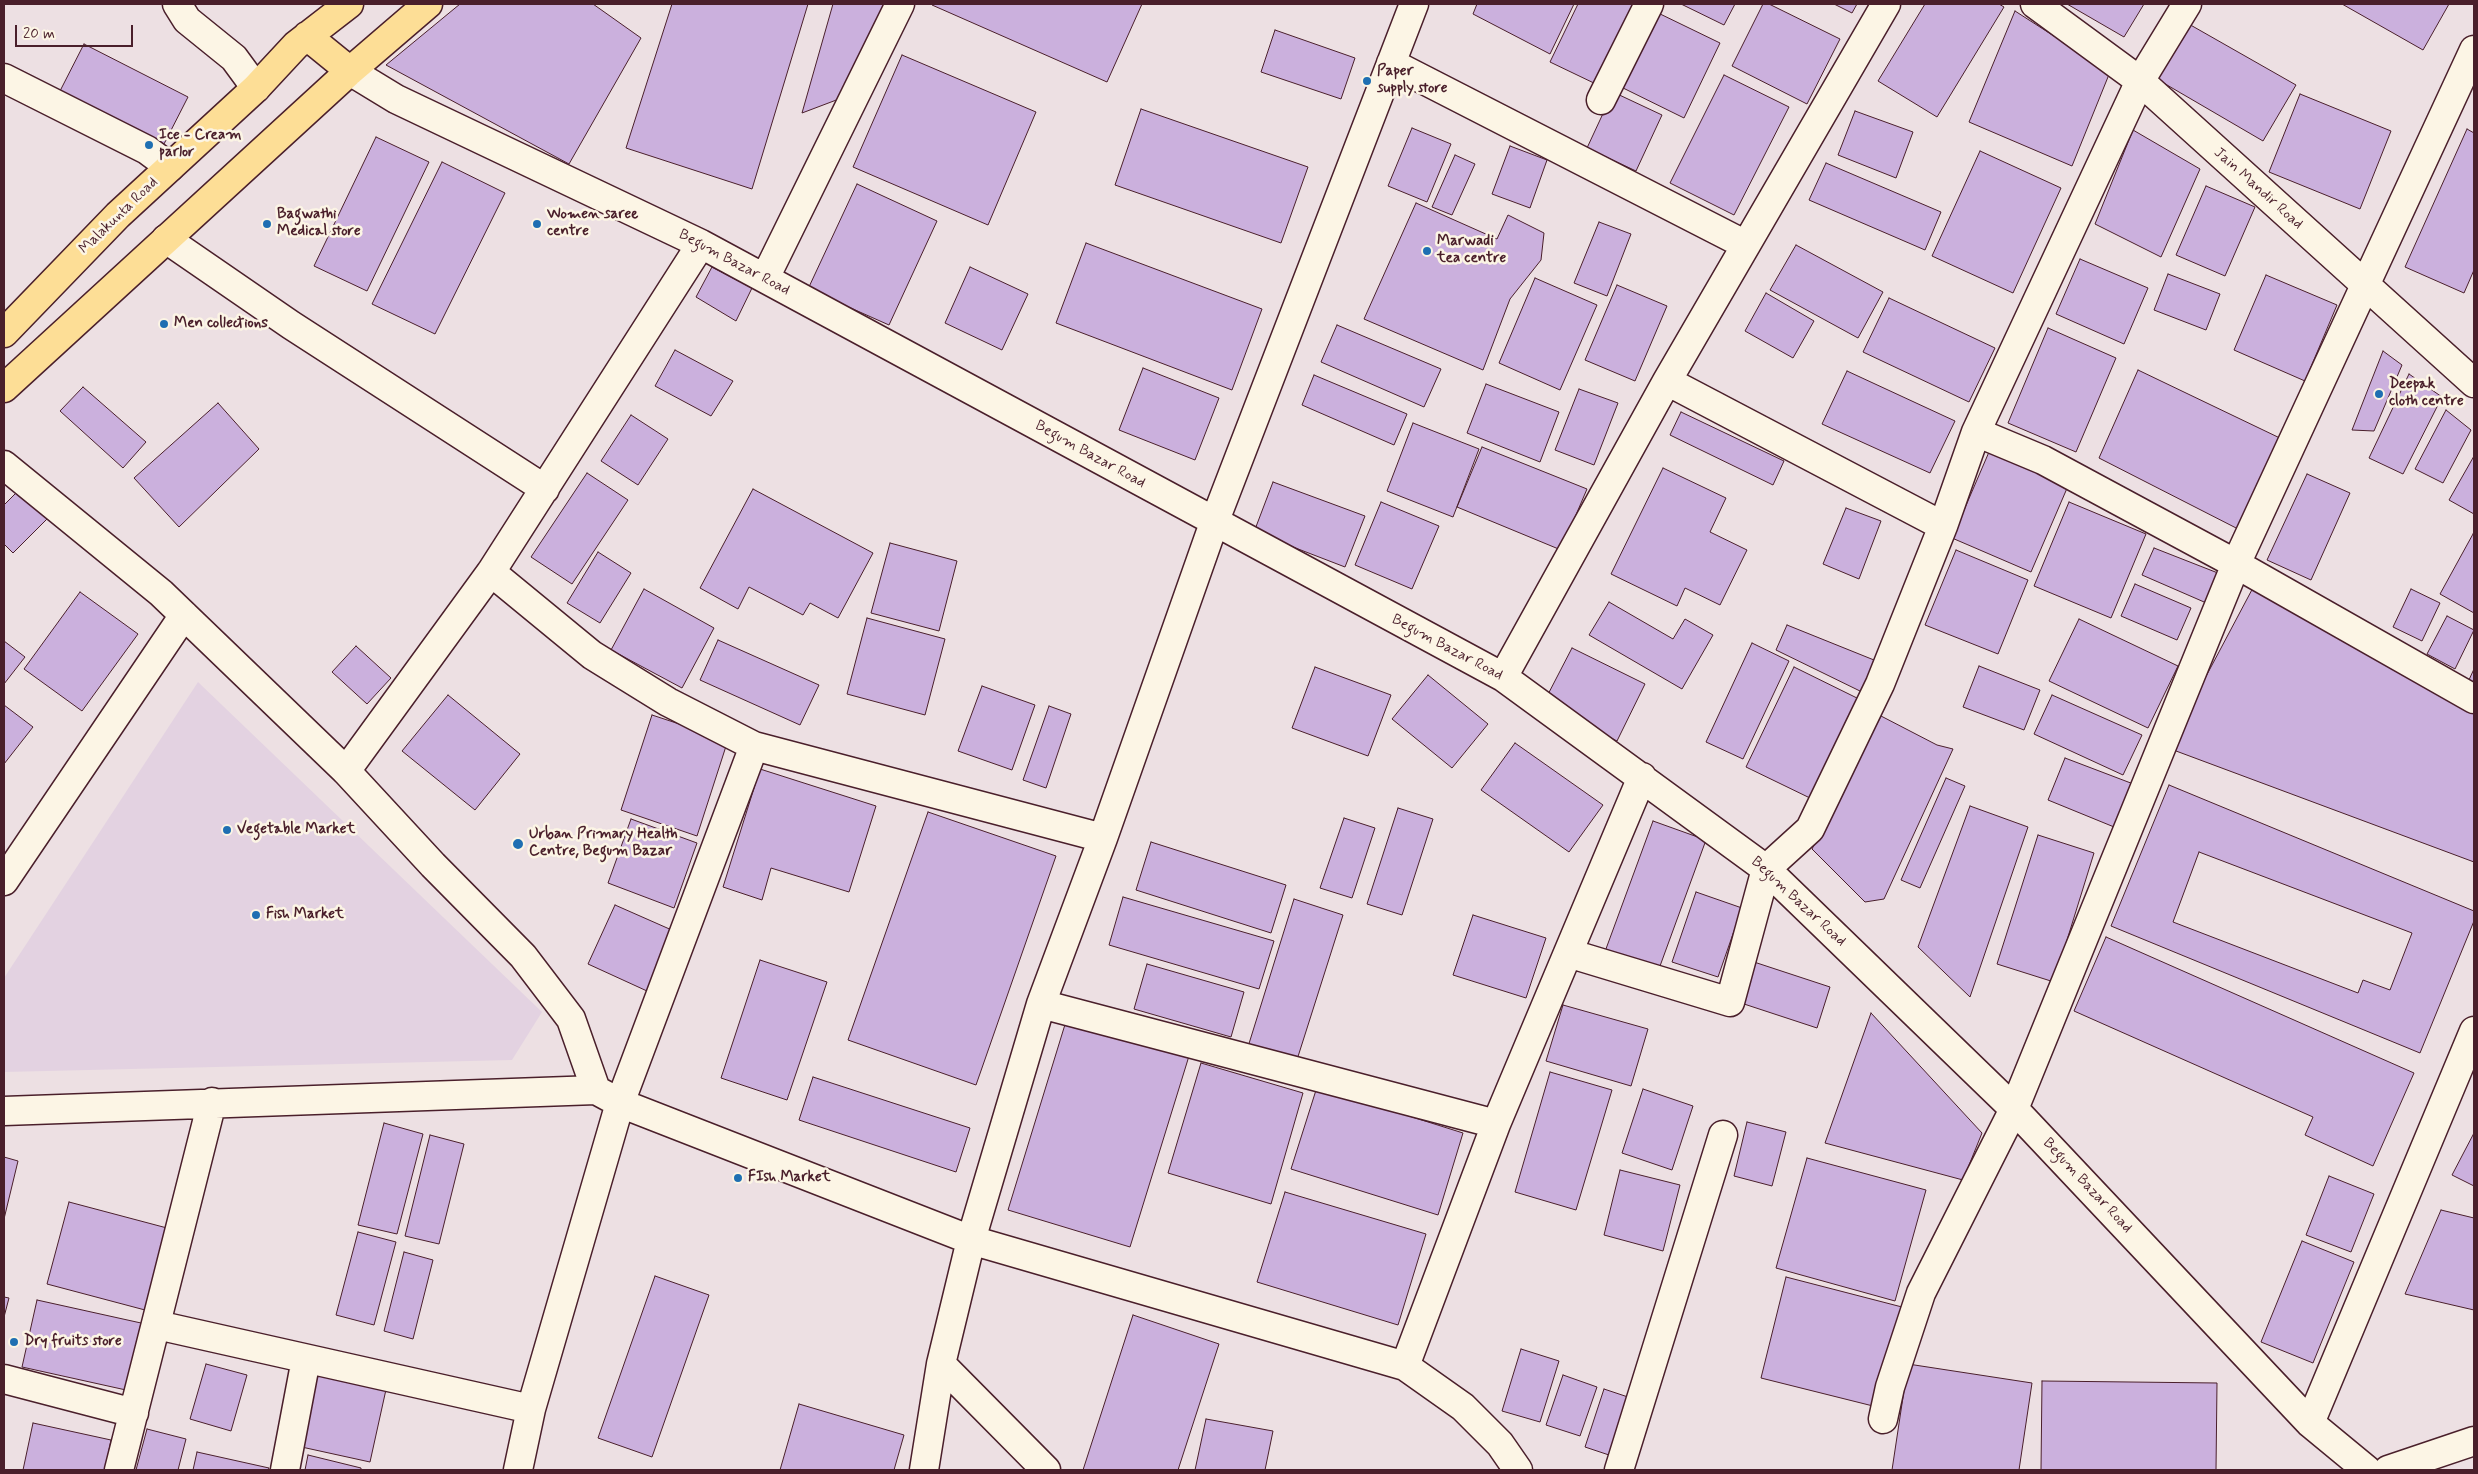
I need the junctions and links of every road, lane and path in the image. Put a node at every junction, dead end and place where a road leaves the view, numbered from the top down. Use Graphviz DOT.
graph roads {
  1 [pos="177,4"];
  2 [pos="349,4"];
  3 [pos="428,4"];
  4 [pos="900,4"];
  5 [pos="1414,4"];
  6 [pos="1649,4"];
  7 [pos="1886,4"];
  8 [pos="2035,4"];
  9 [pos="2187,4"];
  10 [pos="307,36"];
  11 [pos="2474,50"];
  12 [pos="1391,63"];
  13 [pos="350,72"];
  14 [pos="4,78"];
  15 [pos="2140,81"];
  16 [pos="256,88"];
  17 [pos="1601,100"];
  18 [pos="170,167"];
  19 [pos="166,239"];
  20 [pos="701,244"];
  21 [pos="1746,245"];
  22 [pos="765,278"];
  23 [pos="2364,286"];
  24 [pos="4,333"];
  25 [pos="1667,381"];
  26 [pos="2474,383"];
  27 [pos="4,388"];
  28 [pos="1976,432"];
  29 [pos="4,465"];
  30 [pos="545,490"];
  31 [pos="1214,523"];
  32 [pos="1943,526"];
  33 [pos="2236,564"];
  34 [pos="491,572"];
  35 [pos="184,615"];
  36 [pos="1503,677"];
  37 [pos="2474,698"];
  38 [pos="754,746"];
  39 [pos="346,771"];
  40 [pos="1642,777"];
  41 [pos="1102,838"];
  42 [pos="1766,869"];
  43 [pos="4,881"];
  44 [pos="1568,953"];
  45 [pos="1040,1004"];
  46 [pos="2474,1031"];
  47 [pos="596,1090"];
  48 [pos="212,1102"];
  49 [pos="620,1103"];
  50 [pos="2014,1109"];
  51 [pos="4,1111"];
  52 [pos="1496,1124"];
  53 [pos="1723,1135"];
  54 [pos="971,1240"];
  55 [pos="157,1325"];
  56 [pos="306,1358"];
  57 [pos="941,1364"];
  58 [pos="1405,1366"];
  59 [pos="4,1379"];
  60 [pos="531,1409"];
  61 [pos="134,1413"];
  62 [pos="1883,1419"];
  63 [pos="2310,1422"];
  64 [pos="2474,1441"];
  65 [pos="119,1470"];
  66 [pos="285,1470"];
  67 [pos="518,1470"];
  68 [pos="924,1470"];
  69 [pos="1046,1470"];
  70 [pos="1518,1470"];
  71 [pos="1619,1470"];
  72 [pos="2367,1470"];
  73 [pos="2388,1470"];
  1 -- 16 [label="street"];
  2 -- 10 [label="main road, Malakunta Road"];
  3 -- 13 [label="main road"];
  4 -- 22 [label="street"];
  5 -- 12 [label="street"];
  6 -- 17 [label="street"];
  7 -- 21 [label="street"];
  8 -- 15 [label="street, Jain Mandir Road"];
  9 -- 15 [label="street"];
  10 -- 13 [label="main road"];
  10 -- 16 [label="main road, Malakunta Road"];
  11 -- 23 [label="street"];
  12 -- 21 [label="street"];
  12 -- 31 [label="street"];
  13 -- 19 [label="main road"];
  13 -- 20 [label="street, Begum Bazar Road"];
  14 -- 18 [label="street"];
  15 -- 23 [label="street, Jain Mandir Road"];
  15 -- 28 [label="street"];
  16 -- 18 [label="main road, Malakunta Road"];
  18 -- 24 [label="main road, Malakunta Road"];
  19 -- 27 [label="main road"];
  19 -- 30 [label="street"];
  20 -- 22 [label="street, Begum Bazar Road"];
  20 -- 30 [label="street"];
  21 -- 25 [label="street"];
  22 -- 31 [label="street, Begum Bazar Road"];
  23 -- 26 [label="street, Jain Mandir Road"];
  23 -- 33 [label="street"];
  25 -- 32 [label="street"];
  25 -- 36 [label="street"];
  28 -- 32 [label="street"];
  28 -- 33 [label="street"];
  29 -- 35 [label="street"];
  30 -- 34 [label="street"];
  31 -- 36 [label="street, Begum Bazar Road"];
  31 -- 41 [label="street"];
  32 -- 42 [label="street"];
  33 -- 37 [label="street"];
  33 -- 50 [label="street"];
  34 -- 38 [label="street"];
  34 -- 39 [label="street"];
  35 -- 39 [label="street"];
  35 -- 43 [label="street"];
  36 -- 40 [label="street, Begum Bazar Road"];
  38 -- 41 [label="street"];
  38 -- 49 [label="street"];
  39 -- 47 [label="street"];
  40 -- 42 [label="street, Begum Bazar Road"];
  40 -- 44 [label="street"];
  41 -- 45 [label="street"];
  42 -- 44 [label="street"];
  42 -- 50 [label="street, Begum Bazar Road"];
  44 -- 52 [label="street"];
  45 -- 52 [label="street"];
  45 -- 54 [label="street"];
  46 -- 63 [label="street"];
  47 -- 48 [label="street"];
  47 -- 49 [label="street"];
  48 -- 51 [label="street"];
  48 -- 55 [label="street"];
  49 -- 54 [label="street"];
  49 -- 60 [label="street"];
  50 -- 62 [label="street"];
  50 -- 63 [label="street, Begum Bazar Road"];
  52 -- 58 [label="street"];
  53 -- 71 [label="street"];
  54 -- 57 [label="street"];
  54 -- 58 [label="street"];
  55 -- 56 [label="street"];
  55 -- 61 [label="street"];
  56 -- 60 [label="street"];
  56 -- 66 [label="street"];
  57 -- 68 [label="street"];
  57 -- 69 [label="street"];
  58 -- 70 [label="street"];
  59 -- 61 [label="street"];
  60 -- 67 [label="street"];
  61 -- 65 [label="street"];
  63 -- 72 [label="street, Begum Bazar Road"];
  64 -- 73 [label="street"];
}
